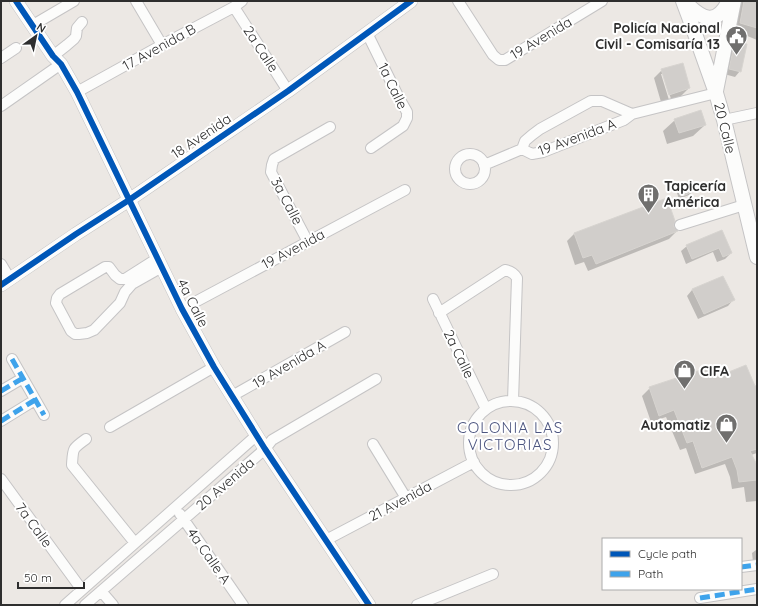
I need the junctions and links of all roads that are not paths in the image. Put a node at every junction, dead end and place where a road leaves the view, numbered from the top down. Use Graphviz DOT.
graph roads {
  1 [pos="16,1"];
  2 [pos="74,1"];
  3 [pos="136,1"];
  4 [pos="412,1"];
  5 [pos="458,1"];
  6 [pos="602,1"];
  7 [pos="683,1"];
  8 [pos="729,1"];
  9 [pos="734,1"];
  10 [pos="238,4"];
  11 [pos="82,22"];
  12 [pos="33,25"];
  13 [pos="367,33"];
  14 [pos="162,45"];
  15 [pos="16,48"];
  16 [pos="1,58"];
  17 [pos="57,60"];
  18 [pos="288,91"];
  19 [pos="77,92"];
  20 [pos="716,92"];
  21 [pos="1,106"];
  22 [pos="757,113"];
  23 [pos="632,114"];
  24 [pos="724,120"];
  25 [pos="330,127"];
  26 [pos="371,148"];
  27 [pos="522,149"];
  28 [pos="484,165"];
  29 [pos="405,190"];
  30 [pos="129,200"];
  31 [pos="744,205"];
  32 [pos="680,225"];
  33 [pos="308,242"];
  34 [pos="757,257"];
  35 [pos="160,263"];
  36 [pos="1,264"];
  37 [pos="5,282"];
  38 [pos="432,299"];
  39 [pos="182,309"];
  40 [pos="439,313"];
  41 [pos="345,332"];
  42 [pos="12,359"];
  43 [pos="214,367"];
  44 [pos="23,378"];
  45 [pos="376,379"];
  46 [pos="1,391"];
  47 [pos="232,396"];
  48 [pos="35,400"];
  49 [pos="513,401"];
  50 [pos="486,409"];
  51 [pos="44,414"];
  52 [pos="1,421"];
  53 [pos="110,427"];
  54 [pos="257,435"];
  55 [pos="86,440"];
  56 [pos="373,444"];
  57 [pos="265,449"];
  58 [pos="474,462"];
  59 [pos="1,479"];
  60 [pos="406,498"];
  61 [pos="175,507"];
  62 [pos="184,519"];
  63 [pos="326,540"];
  64 [pos="135,543"];
  65 [pos="757,565"];
  66 [pos="742,567"];
  67 [pos="493,574"];
  68 [pos="757,589"];
  69 [pos="82,590"];
  70 [pos="101,591"];
  71 [pos="700,598"];
  72 [pos="65,605"];
  73 [pos="85,605"];
  74 [pos="113,605"];
  75 [pos="243,605"];
  76 [pos="369,605"];
  77 [pos="417,605"];
  1 -- 12 [label="street, 4a Calle"];
  2 -- 12 [label="street"];
  3 -- 14 [label="street"];
  4 -- 13 [label="street, 18 Avenida"];
  5 -- 6 [label="street, 19 Avenida"];
  7 -- 8 [label="main road"];
  7 -- 20 [label="main road, 20 Calle"];
  9 -- 20 [label="main road"];
  10 -- 14 [label="street, 17 Avenida B"];
  10 -- 18 [label="street, 2a Calle"];
  11 -- 17 [label="street"];
  12 -- 17 [label="street, 4a Calle"];
  13 -- 18 [label="street, 18 Avenida"];
  13 -- 26 [label="street, 1a Calle"];
  14 -- 19 [label="street, 17 Avenida B"];
  15 -- 16 [label="street"];
  17 -- 19 [label="street, 4a Calle"];
  17 -- 21 [label="street"];
  18 -- 30 [label="street, 18 Avenida"];
  19 -- 30 [label="street, 4a Calle"];
  20 -- 23 [label="street, 19 Avenida A"];
  20 -- 24 [label="main road, 20 Calle"];
  22 -- 24 [label="street"];
  23 -- 27 [label="street, 19 Avenida A"];
  23 -- 27 [label="street, 19 Avenida A"];
  24 -- 31 [label="main road, 20 Calle"];
  25 -- 33 [label="street, 3a Calle"];
  27 -- 28 [label="street, 19 Avenida A"];
  29 -- 33 [label="street, 19 Avenida"];
  30 -- 35 [label="street, 4a Calle"];
  30 -- 37 [label="street, 18 Avenida"];
  31 -- 32 [label="street"];
  31 -- 34 [label="main road, 20 Calle"];
  33 -- 39 [label="street, 19 Avenida"];
  35 -- 35 [label="street"];
  35 -- 39 [label="street, 4a Calle"];
  36 -- 37 [label="street"];
  38 -- 40 [label="street, 2a Calle"];
  39 -- 43 [label="street, 4a Calle"];
  40 -- 49 [label="street"];
  40 -- 50 [label="street, 2a Calle"];
  41 -- 47 [label="street, 19 Avenida A"];
  42 -- 44 [label="street"];
  43 -- 47 [label="street, 4a Calle"];
  43 -- 53 [label="street"];
  44 -- 46 [label="street"];
  44 -- 48 [label="street"];
  45 -- 57 [label="street, 20 Avenida"];
  47 -- 54 [label="street, 4a Calle"];
  48 -- 51 [label="street"];
  48 -- 52 [label="street"];
  49 -- 50 [label="street"];
  49 -- 58 [label="street"];
  50 -- 58 [label="street"];
  54 -- 57 [label="street, 4a Calle"];
  54 -- 61 [label="street, 20 Avenida"];
  55 -- 64 [label="street"];
  56 -- 60 [label="street"];
  57 -- 62 [label="street, 20 Avenida"];
  57 -- 63 [label="street, 4a Calle"];
  58 -- 60 [label="street, 21 Avenida"];
  59 -- 69 [label="street, 7a Calle"];
  60 -- 63 [label="street, 21 Avenida"];
  61 -- 62 [label="street, 4a Calle A"];
  61 -- 64 [label="street, 20 Avenida"];
  62 -- 70 [label="street, 20 Avenida"];
  62 -- 75 [label="street, 4a Calle A"];
  63 -- 76 [label="street, 4a Calle"];
  64 -- 69 [label="street, 20 Avenida"];
  65 -- 66 [label="street"];
  67 -- 77 [label="street"];
  68 -- 71 [label="street"];
  69 -- 72 [label="street, 20 Avenida"];
  70 -- 73 [label="street, 20 Avenida"];
  70 -- 74 [label="street"];
}
